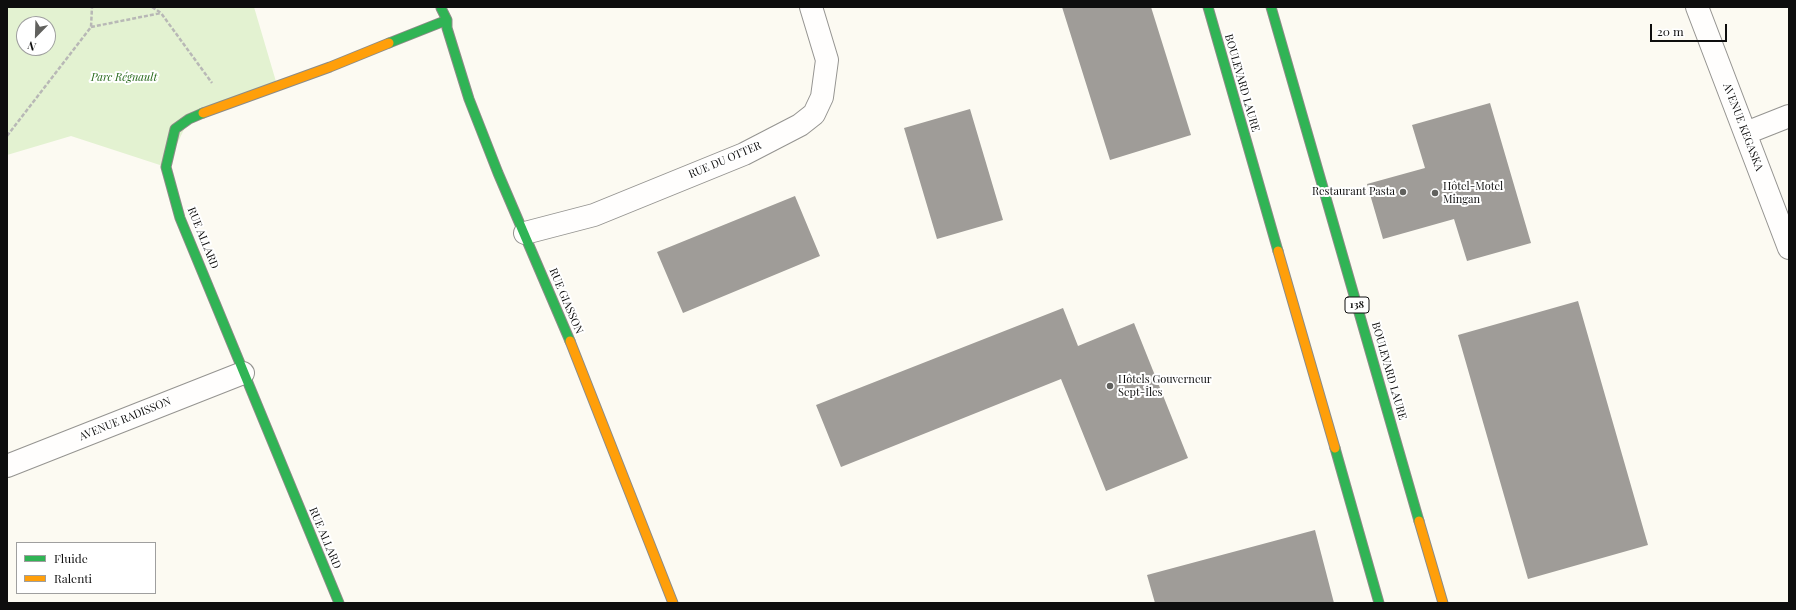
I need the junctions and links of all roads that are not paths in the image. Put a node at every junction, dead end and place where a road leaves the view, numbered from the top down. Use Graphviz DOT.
graph roads {
  1 [pos="441,7"];
  2 [pos="811,7"];
  3 [pos="1208,7"];
  4 [pos="1271,7"];
  5 [pos="1697,7"];
  6 [pos="447,20"];
  7 [pos="1789,116"];
  8 [pos="1746,133"];
  9 [pos="525,233"];
  10 [pos="1789,248"];
  11 [pos="243,372"];
  12 [pos="7,466"];
  13 [pos="339,603"];
  14 [pos="673,603"];
  15 [pos="1380,603"];
  16 [pos="1443,603"];
  1 -- 6 [label="main road, RUE GIASSON"];
  2 -- 9 [label="street, RUE DU OTTER"];
  3 -- 15 [label="main road, BOULEVARD LAURE"];
  4 -- 16 [label="main road, BOULEVARD LAURE / 138"];
  5 -- 8 [label="street, AVENUE KEGASKA"];
  6 -- 9 [label="main road, RUE GIASSON"];
  6 -- 11 [label="main road, RUE ALLARD"];
  7 -- 8 [label="street"];
  8 -- 10 [label="street, AVENUE KEGASKA"];
  9 -- 14 [label="main road, RUE GIASSON"];
  11 -- 12 [label="street, AVENUE RADISSON"];
  11 -- 13 [label="main road, RUE ALLARD"];
}
